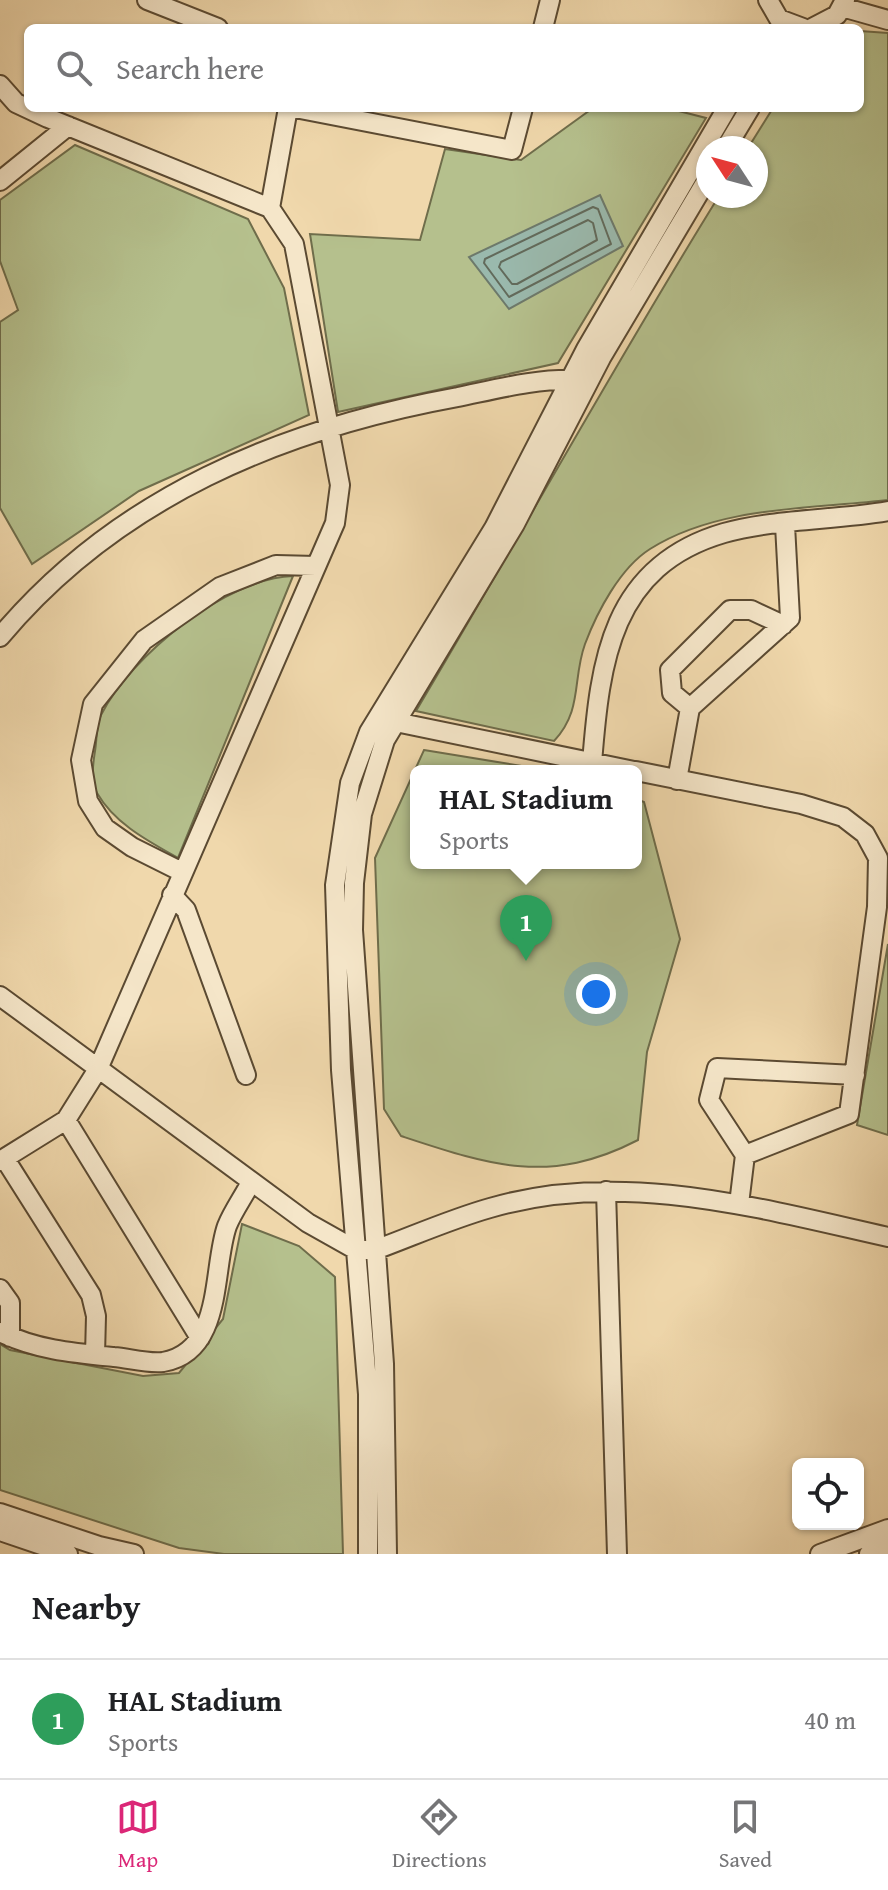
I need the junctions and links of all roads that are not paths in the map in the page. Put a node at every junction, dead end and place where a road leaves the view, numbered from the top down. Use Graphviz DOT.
graph roads {
  1 [pos="147,0"];
  2 [pos="550,0"];
  3 [pos="768,0"];
  4 [pos="843,4"];
  5 [pos="888,20"];
  6 [pos="776,23"];
  7 [pos="208,24"];
  8 [pos="544,24"];
  9 [pos="824,24"];
  10 [pos="0,85"];
  11 [pos="24,107"];
  12 [pos="36,112"];
  13 [pos="287,112"];
  14 [pos="316,112"];
  15 [pos="522,112"];
  16 [pos="725,112"];
  17 [pos="748,112"];
  18 [pos="68,126"];
  19 [pos="733,136"];
  20 [pos="0,181"];
  21 [pos="696,198"];
  22 [pos="270,208"];
  23 [pos="570,380"];
  24 [pos="589,381"];
  25 [pos="327,426"];
  26 [pos="888,511"];
  27 [pos="785,525"];
  28 [pos="316,566"];
  29 [pos="783,625"];
  30 [pos="0,637"];
  31 [pos="690,708"];
  32 [pos="386,720"];
  33 [pos="592,763"];
  34 [pos="603,765"];
  35 [pos="642,772"];
  36 [pos="677,780"];
  37 [pos="182,872"];
  38 [pos="172,895"];
  39 [pos="0,996"];
  40 [pos="98,1069"];
  41 [pos="246,1075"];
  42 [pos="855,1075"];
  43 [pos="66,1120"];
  44 [pos="745,1155"];
  45 [pos="3,1160"];
  46 [pos="251,1182"];
  47 [pos="606,1191"];
  48 [pos="739,1204"];
  49 [pos="888,1237"];
  50 [pos="365,1250"];
  51 [pos="0,1289"];
  52 [pos="5,1335"];
  53 [pos="200,1338"];
  54 [pos="95,1355"];
  55 [pos="0,1513"];
  56 [pos="888,1529"];
  57 [pos="0,1531"];
  58 [pos="888,1547"];
  59 [pos="848,1549"];
  60 [pos="68,1554"];
  61 [pos="134,1554"];
  62 [pos="368,1554"];
  63 [pos="387,1554"];
  64 [pos="617,1554"];
  65 [pos="820,1554"];
  66 [pos="869,1554"];
  1 -- 7 [label="street"];
  2 -- 8 [label="street"];
  3 -- 6 [label="street"];
  4 -- 5 [label="street"];
  4 -- 9 [label="street"];
  10 -- 11 [label="street"];
  12 -- 18 [label="street"];
  13 -- 22 [label="street"];
  14 -- 15 [label="street"];
  16 -- 23 [label="street"];
  17 -- 19 [label="street"];
  18 -- 20 [label="street"];
  18 -- 22 [label="street"];
  21 -- 24 [label="street"];
  22 -- 25 [label="street"];
  23 -- 24 [label="street"];
  23 -- 25 [label="street"];
  23 -- 32 [label="street"];
  24 -- 32 [label="street"];
  25 -- 28 [label="street"];
  25 -- 30 [label="street"];
  26 -- 27 [label="street"];
  27 -- 29 [label="street"];
  27 -- 33 [label="street"];
  28 -- 37 [label="street"];
  28 -- 37 [label="street"];
  29 -- 31 [label="street"];
  29 -- 31 [label="street"];
  31 -- 36 [label="street"];
  32 -- 33 [label="street"];
  32 -- 50 [label="street"];
  33 -- 34 [label="street"];
  35 -- 36 [label="street"];
  36 -- 42 [label="street"];
  37 -- 38 [label="street"];
  38 -- 40 [label="street"];
  38 -- 41 [label="street"];
  39 -- 40 [label="street"];
  40 -- 43 [label="street"];
  40 -- 46 [label="street"];
  42 -- 44 [label="street"];
  42 -- 44 [label="street"];
  43 -- 45 [label="street"];
  43 -- 53 [label="street"];
  44 -- 48 [label="street"];
  45 -- 54 [label="street"];
  46 -- 50 [label="street"];
  46 -- 53 [label="street"];
  47 -- 48 [label="street"];
  47 -- 50 [label="street"];
  47 -- 64 [label="street"];
  48 -- 49 [label="street"];
  50 -- 62 [label="street"];
  50 -- 63 [label="street"];
  51 -- 52 [label="street"];
  52 -- 54 [label="street"];
  53 -- 54 [label="street"];
  55 -- 61 [label="street"];
  56 -- 59 [label="street"];
  57 -- 60 [label="street"];
  58 -- 66 [label="street"];
  59 -- 65 [label="street"];
}
